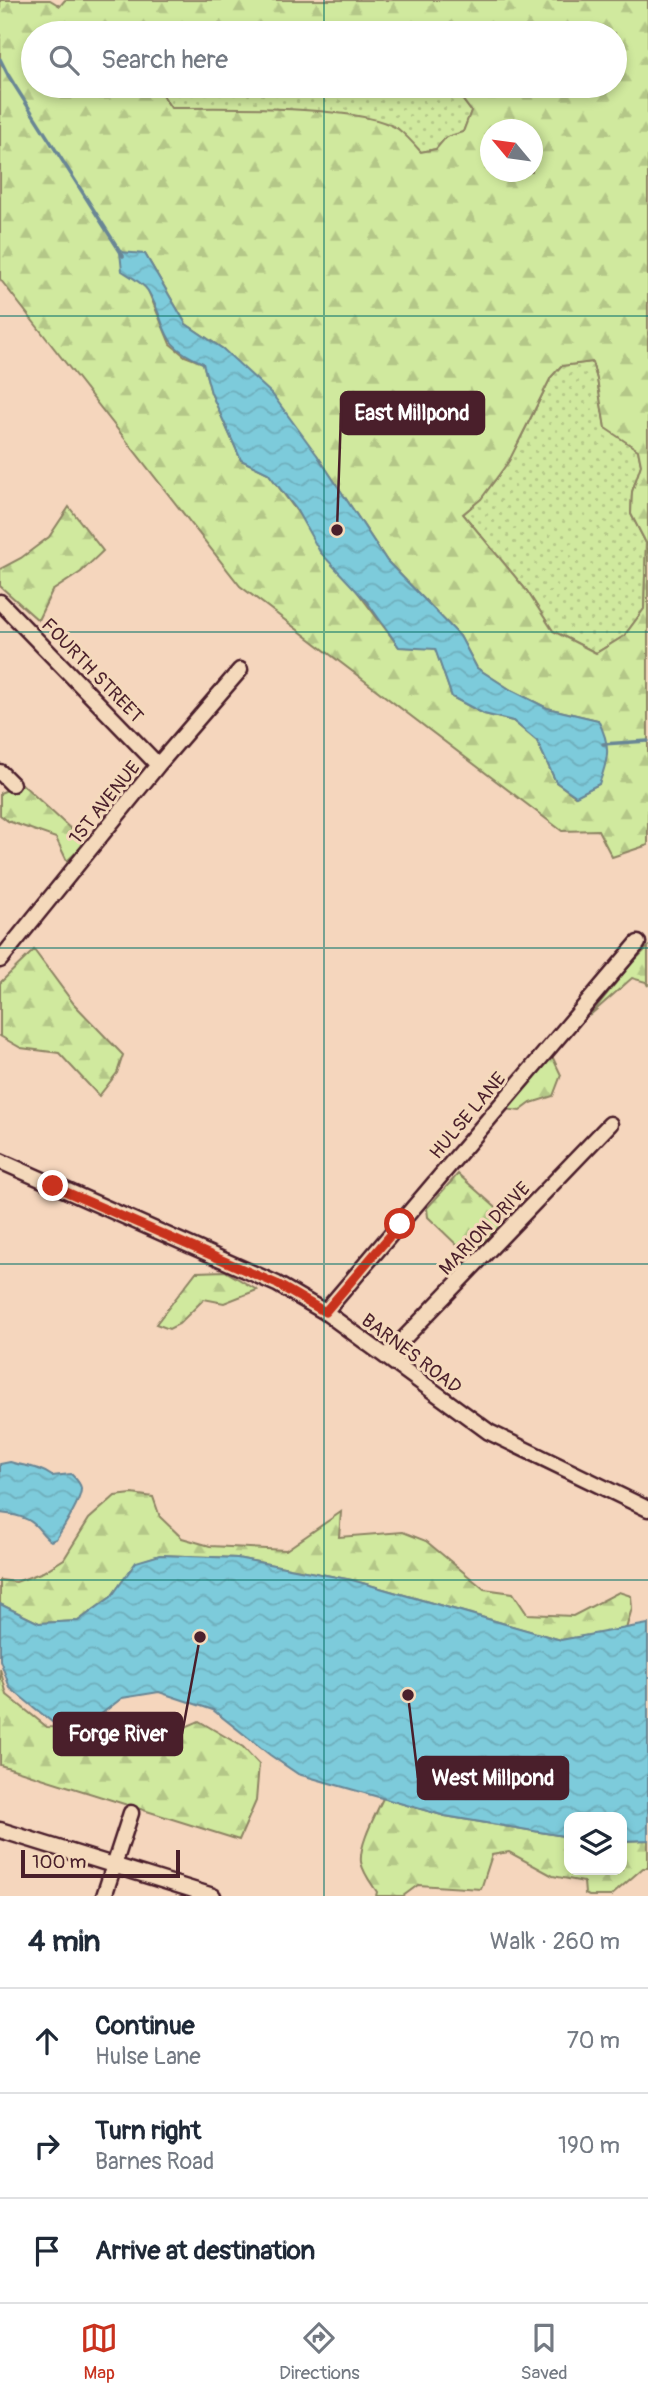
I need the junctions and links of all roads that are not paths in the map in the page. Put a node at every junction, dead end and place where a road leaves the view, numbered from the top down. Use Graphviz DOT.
graph roads {
  1 [pos="0,602"];
  2 [pos="240,670"];
  3 [pos="158,765"];
  4 [pos="0,772"];
  5 [pos="12,784"];
  6 [pos="638,943"];
  7 [pos="0,960"];
  8 [pos="610,1124"];
  9 [pos="0,1161"];
  10 [pos="325,1312"];
  11 [pos="386,1357"];
  12 [pos="648,1509"];
  13 [pos="131,1813"];
  14 [pos="0,1830"];
  15 [pos="113,1865"];
  16 [pos="104,1896"];
  17 [pos="213,1896"];
  1 -- 3 [label="street, FOURTH STREET"];
  2 -- 3 [label="street, 1ST AVENUE"];
  3 -- 7 [label="street, 1ST AVENUE"];
  4 -- 5 [label="street"];
  6 -- 10 [label="street, HULSE LANE"];
  8 -- 11 [label="street, MARION DRIVE"];
  9 -- 10 [label="street, BARNES ROAD"];
  10 -- 11 [label="street, BARNES ROAD"];
  11 -- 12 [label="street, BARNES ROAD"];
  13 -- 15 [label="street"];
  14 -- 15 [label="street"];
  15 -- 16 [label="street"];
  15 -- 17 [label="street"];
}
